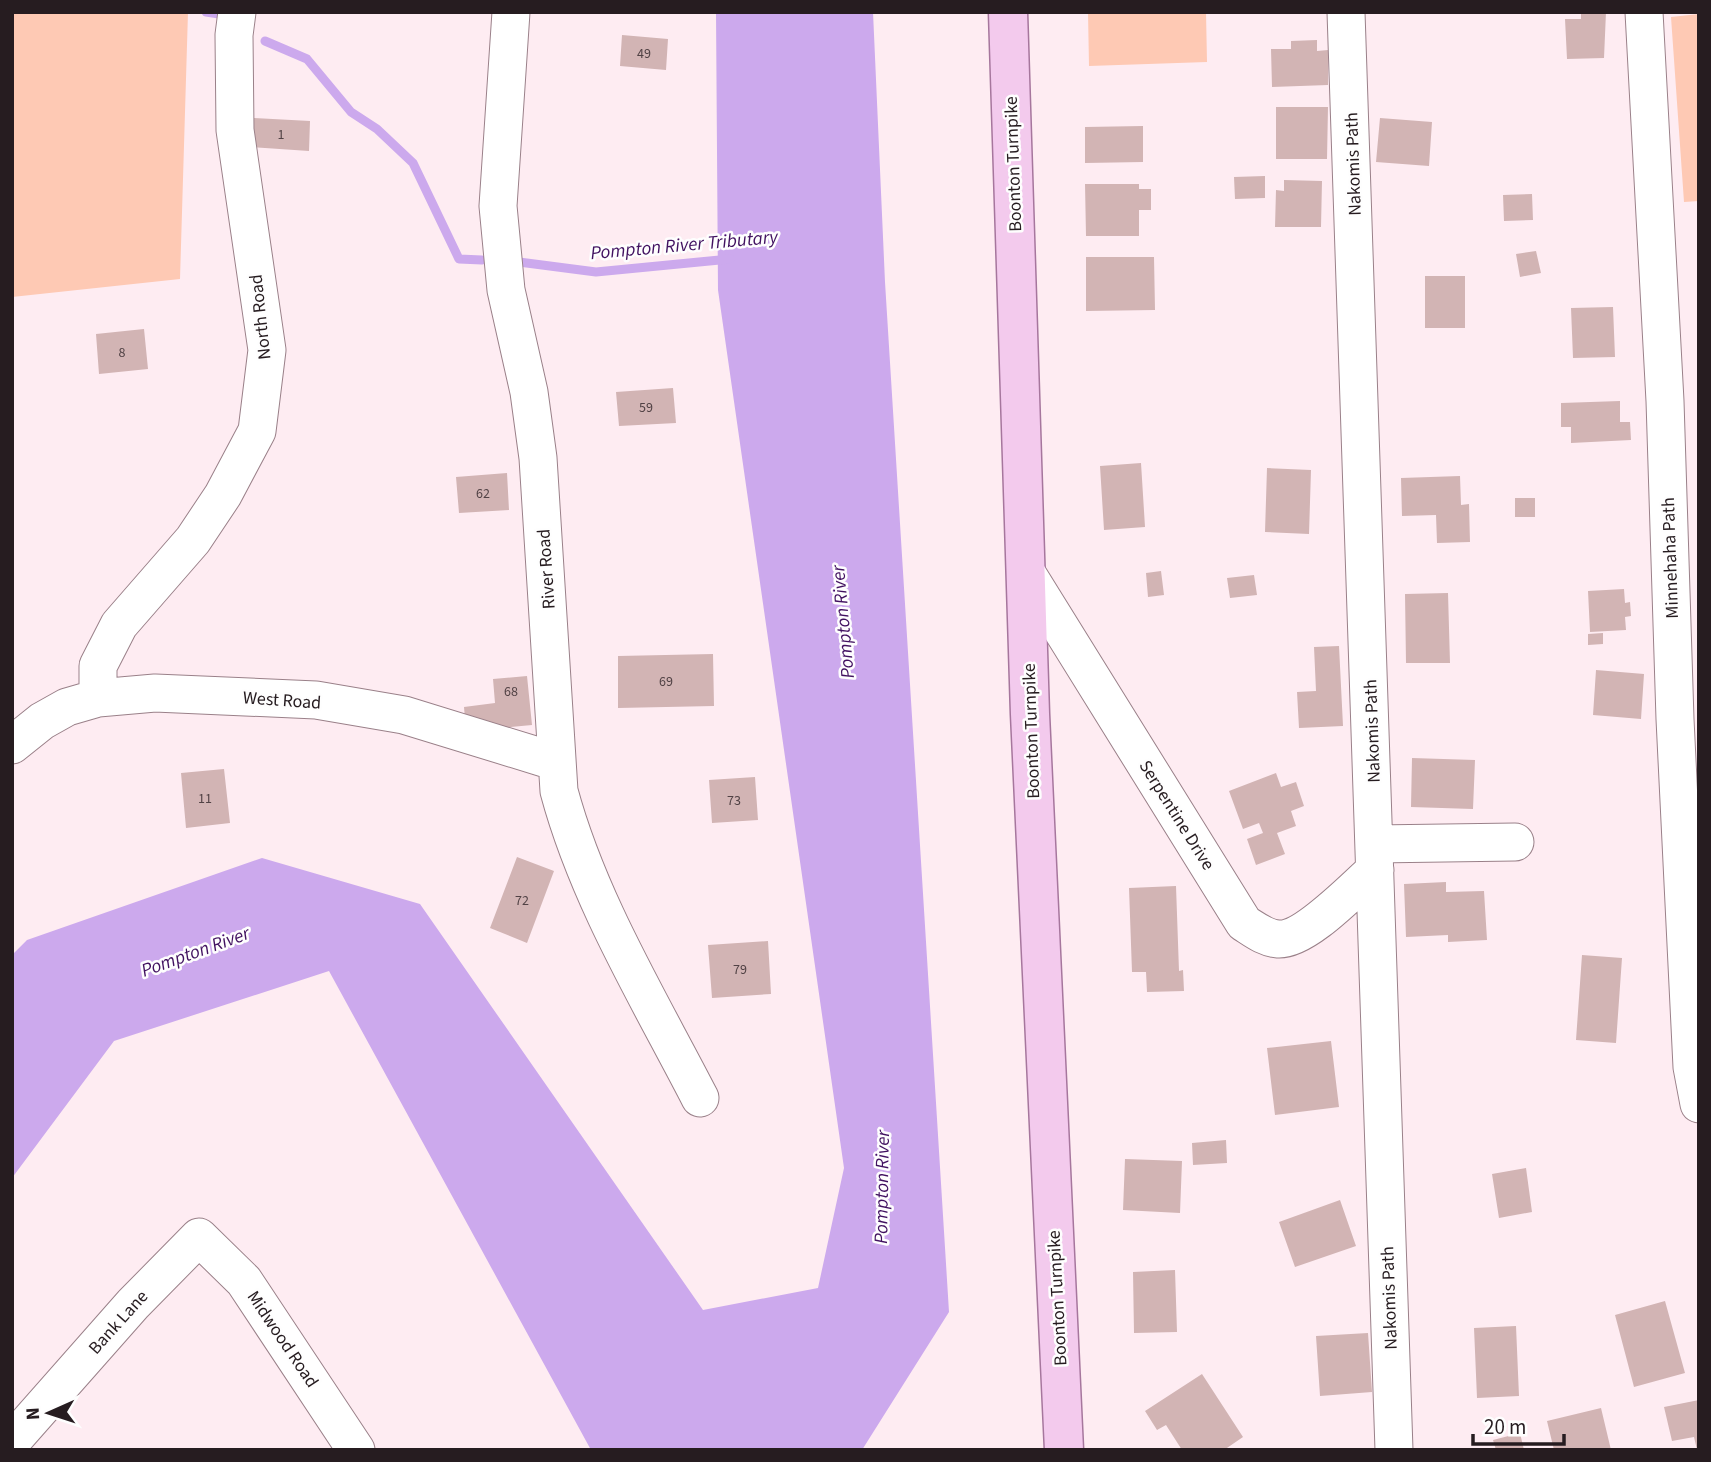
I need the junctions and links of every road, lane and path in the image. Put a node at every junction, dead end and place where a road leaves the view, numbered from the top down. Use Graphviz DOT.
graph roads {
  1 [pos="237,12"];
  2 [pos="511,12"];
  3 [pos="1009,12"];
  4 [pos="1346,12"];
  5 [pos="1644,12"];
  6 [pos="1026,572"];
  7 [pos="99,698"];
  8 [pos="12,745"];
  9 [pos="557,762"];
  10 [pos="1515,842"];
  11 [pos="1375,857"];
  12 [pos="700,1098"];
  13 [pos="1699,1104"];
  14 [pos="199,1237"];
  15 [pos="12,1441"];
  16 [pos="356,1450"];
  17 [pos="1064,1450"];
  18 [pos="1394,1450"];
  1 -- 7 [label="street, North Road"];
  2 -- 9 [label="street, River Road"];
  3 -- 6 [label="main road, Boonton Turnpike"];
  4 -- 11 [label="street, Nakomis Path"];
  5 -- 13 [label="street, Minnehaha Path"];
  6 -- 11 [label="street, Serpentine Drive"];
  6 -- 17 [label="main road, Boonton Turnpike"];
  7 -- 8 [label="street, West Road"];
  7 -- 9 [label="street, West Road"];
  9 -- 12 [label="street, River Road"];
  10 -- 11 [label="street"];
  11 -- 18 [label="street, Nakomis Path"];
  14 -- 15 [label="street, Bank Lane"];
  14 -- 16 [label="street, Midwood Road"];
}
